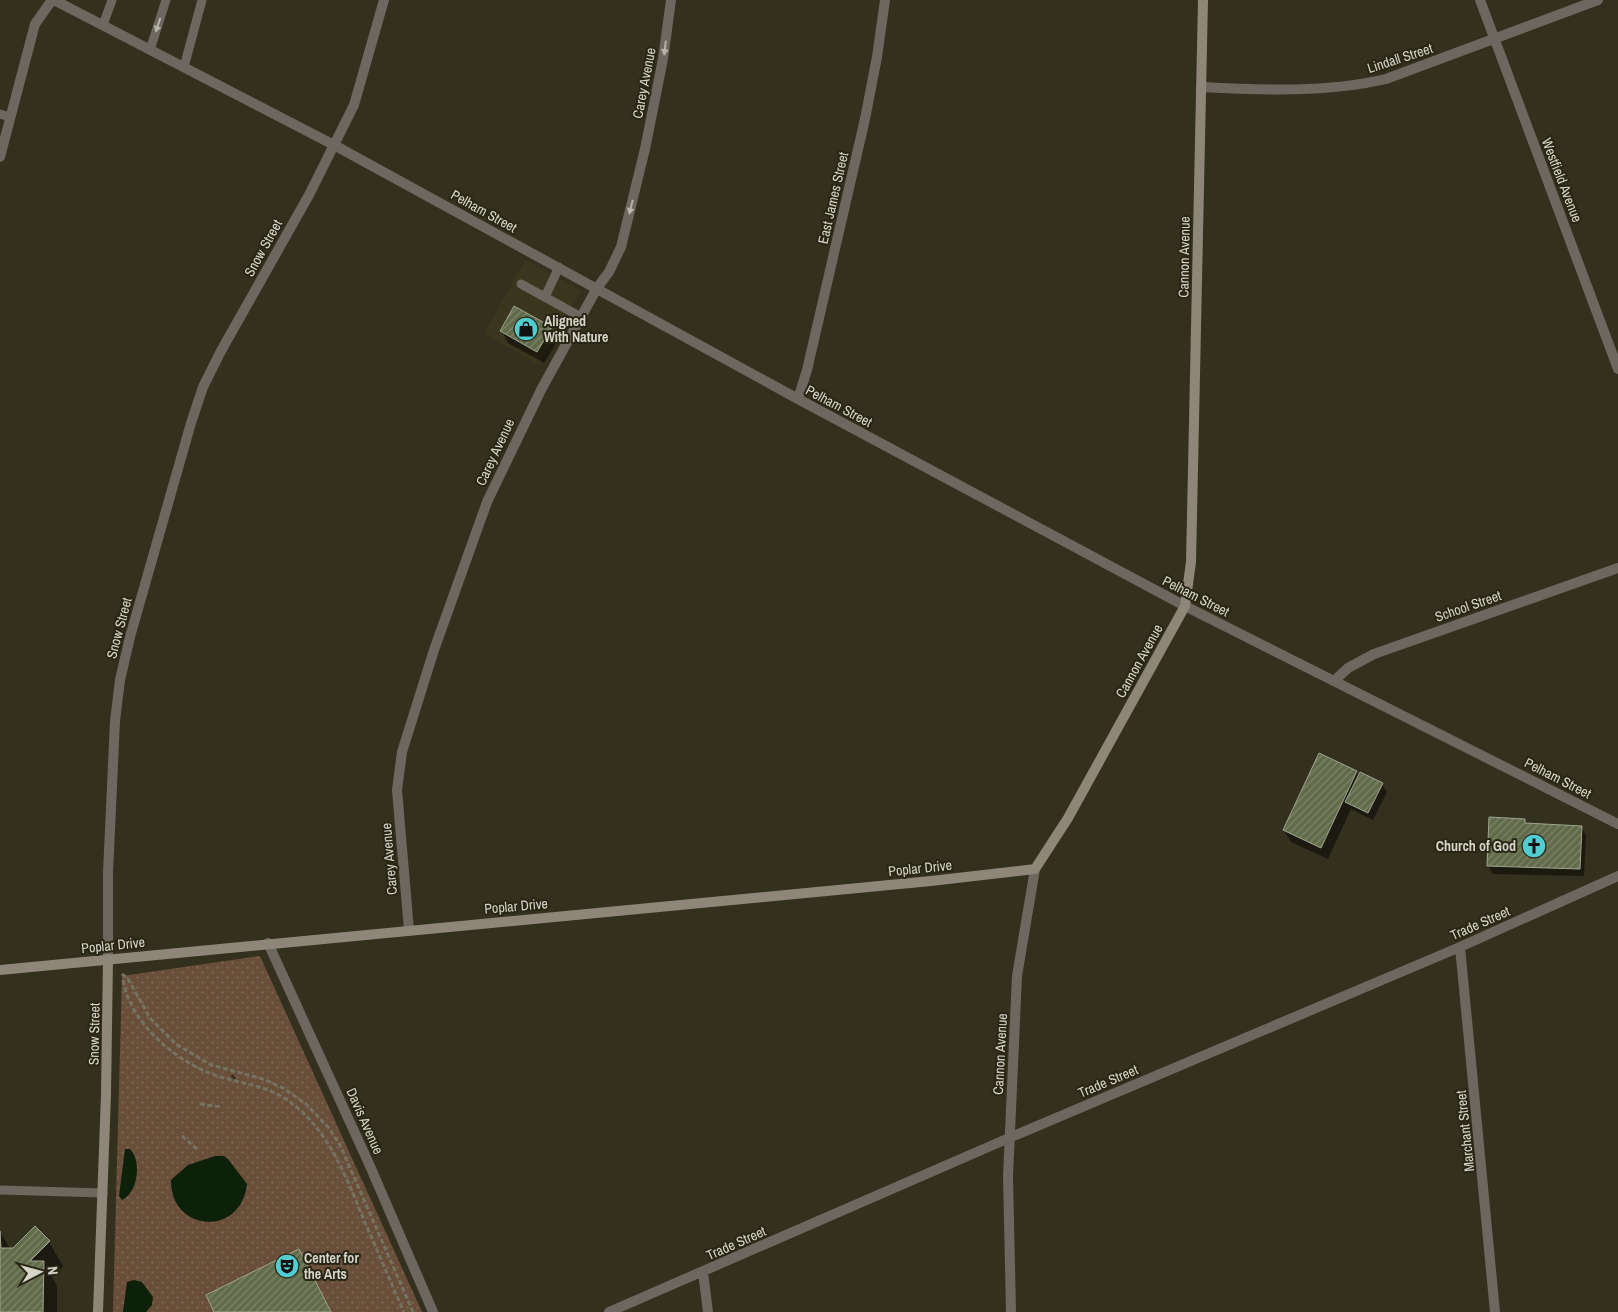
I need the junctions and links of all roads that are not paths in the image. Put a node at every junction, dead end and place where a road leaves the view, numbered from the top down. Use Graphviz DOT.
graph roads {
  1 [pos="53,0"];
  2 [pos="112,0"];
  3 [pos="166,0"];
  4 [pos="202,0"];
  5 [pos="384,0"];
  6 [pos="671,0"];
  7 [pos="885,0"];
  8 [pos="1203,0"];
  9 [pos="1480,0"];
  10 [pos="1598,0"];
  11 [pos="103,26"];
  12 [pos="1494,39"];
  13 [pos="150,50"];
  14 [pos="184,67"];
  15 [pos="1202,86"];
  16 [pos="0,114"];
  17 [pos="10,117"];
  18 [pos="334,145"];
  19 [pos="0,157"];
  20 [pos="559,267"];
  21 [pos="521,284"];
  22 [pos="597,288"];
  23 [pos="545,297"];
  24 [pos="580,317"];
  25 [pos="1618,369"];
  26 [pos="798,399"];
  27 [pos="1618,568"];
  28 [pos="1185,606"];
  29 [pos="1334,681"];
  30 [pos="1618,824"];
  31 [pos="1035,868"];
  32 [pos="1618,876"];
  33 [pos="409,930"];
  34 [pos="268,943"];
  35 [pos="1460,948"];
  36 [pos="108,960"];
  37 [pos="0,970"];
  38 [pos="1009,1138"];
  39 [pos="0,1190"];
  40 [pos="103,1193"];
  41 [pos="703,1272"];
  42 [pos="98,1312"];
  43 [pos="433,1312"];
  44 [pos="609,1312"];
  45 [pos="708,1312"];
  46 [pos="1011,1312"];
  47 [pos="1495,1312"];
  1 -- 11 [label="street, Pelham Street"];
  1 -- 17 [label="street"];
  2 -- 11 [label="lane"];
  3 -- 13 [label="lane, one-way"];
  4 -- 14 [label="lane"];
  5 -- 18 [label="street, Snow Street"];
  6 -- 22 [label="street, Carey Avenue, one-way"];
  7 -- 26 [label="street, East James Street"];
  8 -- 15 [label="street, Cannon Avenue"];
  9 -- 12 [label="street, Westfield Avenue"];
  10 -- 12 [label="street, Lindall Street"];
  11 -- 13 [label="street, Pelham Street"];
  12 -- 15 [label="street, Lindall Street"];
  12 -- 25 [label="street, Westfield Avenue"];
  13 -- 14 [label="street, Pelham Street"];
  14 -- 18 [label="street, Pelham Street"];
  15 -- 28 [label="street, Cannon Avenue"];
  16 -- 17 [label="lane"];
  17 -- 19 [label="street"];
  18 -- 20 [label="street, Pelham Street"];
  18 -- 36 [label="street, Snow Street"];
  20 -- 22 [label="street, Pelham Street"];
  20 -- 23 [label="lane"];
  21 -- 23 [label="lane"];
  22 -- 24 [label="street, Carey Avenue"];
  22 -- 26 [label="street, Pelham Street"];
  23 -- 24 [label="lane"];
  24 -- 33 [label="street, Carey Avenue"];
  26 -- 28 [label="street, Pelham Street"];
  27 -- 29 [label="street, School Street"];
  28 -- 29 [label="street, Pelham Street"];
  28 -- 31 [label="street, Cannon Avenue"];
  29 -- 30 [label="street, Pelham Street"];
  31 -- 33 [label="street, Poplar Drive"];
  31 -- 38 [label="street, Cannon Avenue"];
  32 -- 35 [label="street, Trade Street"];
  33 -- 34 [label="street, Poplar Drive"];
  34 -- 36 [label="street, Poplar Drive"];
  34 -- 43 [label="street, Davis Avenue"];
  35 -- 38 [label="street, Trade Street"];
  35 -- 47 [label="street, Marchant Street"];
  36 -- 37 [label="street, Poplar Drive"];
  36 -- 40 [label="street, Snow Street"];
  38 -- 41 [label="street, Trade Street"];
  38 -- 46 [label="street, Cannon Avenue"];
  39 -- 40 [label="lane"];
  40 -- 42 [label="street, Snow Street"];
  41 -- 44 [label="street, Trade Street"];
  41 -- 45 [label="street"];
}
